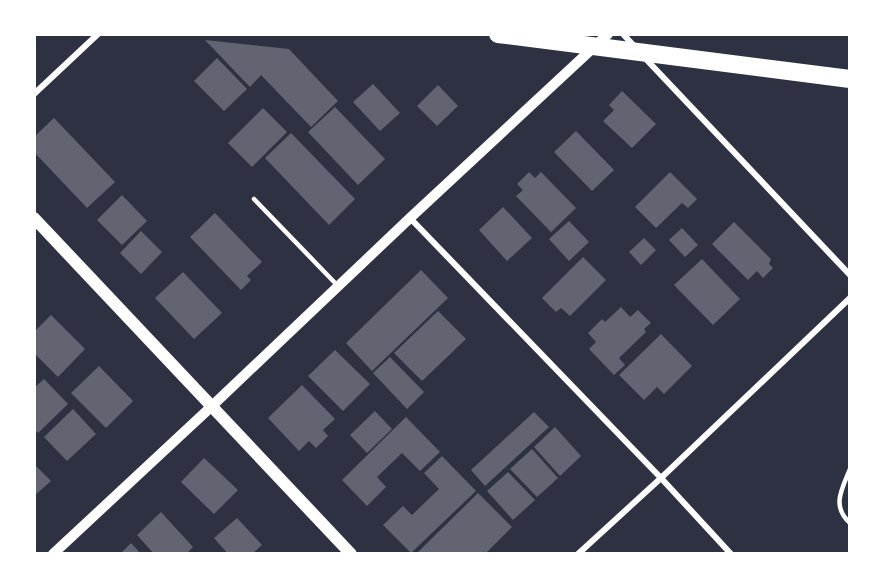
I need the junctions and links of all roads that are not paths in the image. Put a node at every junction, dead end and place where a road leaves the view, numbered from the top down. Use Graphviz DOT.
graph roads {
  1 [pos="98,34"];
  2 [pos="608,34"];
  3 [pos="623,34"];
  4 [pos="499,35"];
  5 [pos="849,79"];
  6 [pos="34,94"];
  7 [pos="254,199"];
  8 [pos="34,218"];
  9 [pos="410,218"];
  10 [pos="849,275"];
  11 [pos="338,286"];
  12 [pos="849,298"];
  13 [pos="212,406"];
  14 [pos="849,469"];
  15 [pos="660,478"];
  16 [pos="849,523"];
  17 [pos="53,554"];
  18 [pos="351,554"];
  19 [pos="578,554"];
  20 [pos="731,554"];
  1 -- 6 [label="street"];
  2 -- 9 [label="street"];
  3 -- 10 [label="street"];
  4 -- 5 [label="highway"];
  7 -- 11 [label="lane"];
  8 -- 13 [label="main road"];
  9 -- 11 [label="street"];
  9 -- 15 [label="street"];
  11 -- 13 [label="street"];
  12 -- 15 [label="street"];
  13 -- 17 [label="street"];
  13 -- 18 [label="main road"];
  14 -- 16 [label="lane"];
  15 -- 19 [label="street"];
  15 -- 20 [label="street"];
}
